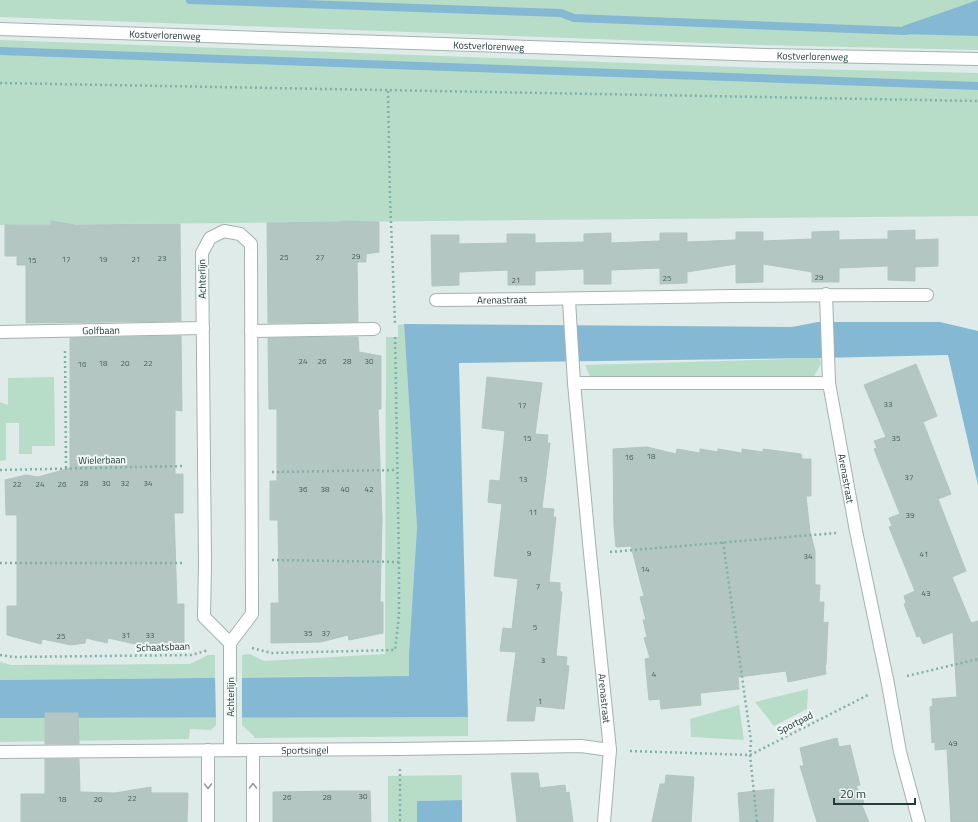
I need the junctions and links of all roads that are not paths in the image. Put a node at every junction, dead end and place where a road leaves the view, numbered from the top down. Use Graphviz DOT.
graph roads {
  1 [pos="0,29"];
  2 [pos="978,59"];
  3 [pos="826,294"];
  4 [pos="927,295"];
  5 [pos="436,300"];
  6 [pos="569,300"];
  7 [pos="203,328"];
  8 [pos="374,329"];
  9 [pos="251,331"];
  10 [pos="0,332"];
  11 [pos="574,383"];
  12 [pos="829,383"];
  13 [pos="230,643"];
  14 [pos="208,750"];
  15 [pos="230,750"];
  16 [pos="253,750"];
  17 [pos="610,750"];
  18 [pos="0,752"];
  19 [pos="208,822"];
  20 [pos="253,822"];
  21 [pos="604,822"];
  22 [pos="919,822"];
  1 -- 2 [label="street, Kostverlorenweg"];
  3 -- 4 [label="street, Arenastraat"];
  3 -- 6 [label="street, Arenastraat"];
  3 -- 12 [label="street, Arenastraat"];
  5 -- 6 [label="street, Arenastraat"];
  6 -- 11 [label="street, Arenastraat"];
  7 -- 9 [label="street, Achterlijn"];
  7 -- 10 [label="street, Golfbaan"];
  7 -- 13 [label="street, Achterlijn"];
  8 -- 9 [label="street"];
  9 -- 13 [label="street, Achterlijn"];
  11 -- 12 [label="street"];
  11 -- 17 [label="street, Arenastraat"];
  12 -- 22 [label="street, Arenastraat"];
  13 -- 15 [label="street, Achterlijn"];
  14 -- 15 [label="street, Sportsingel"];
  14 -- 18 [label="street, Sportsingel"];
  14 -- 19 [label="street, one-way"];
  15 -- 16 [label="street, Sportsingel"];
  16 -- 17 [label="street, Sportsingel"];
  20 -- 16 [label="street, one-way"];
  17 -- 21 [label="street, Arenastraat"];
}
